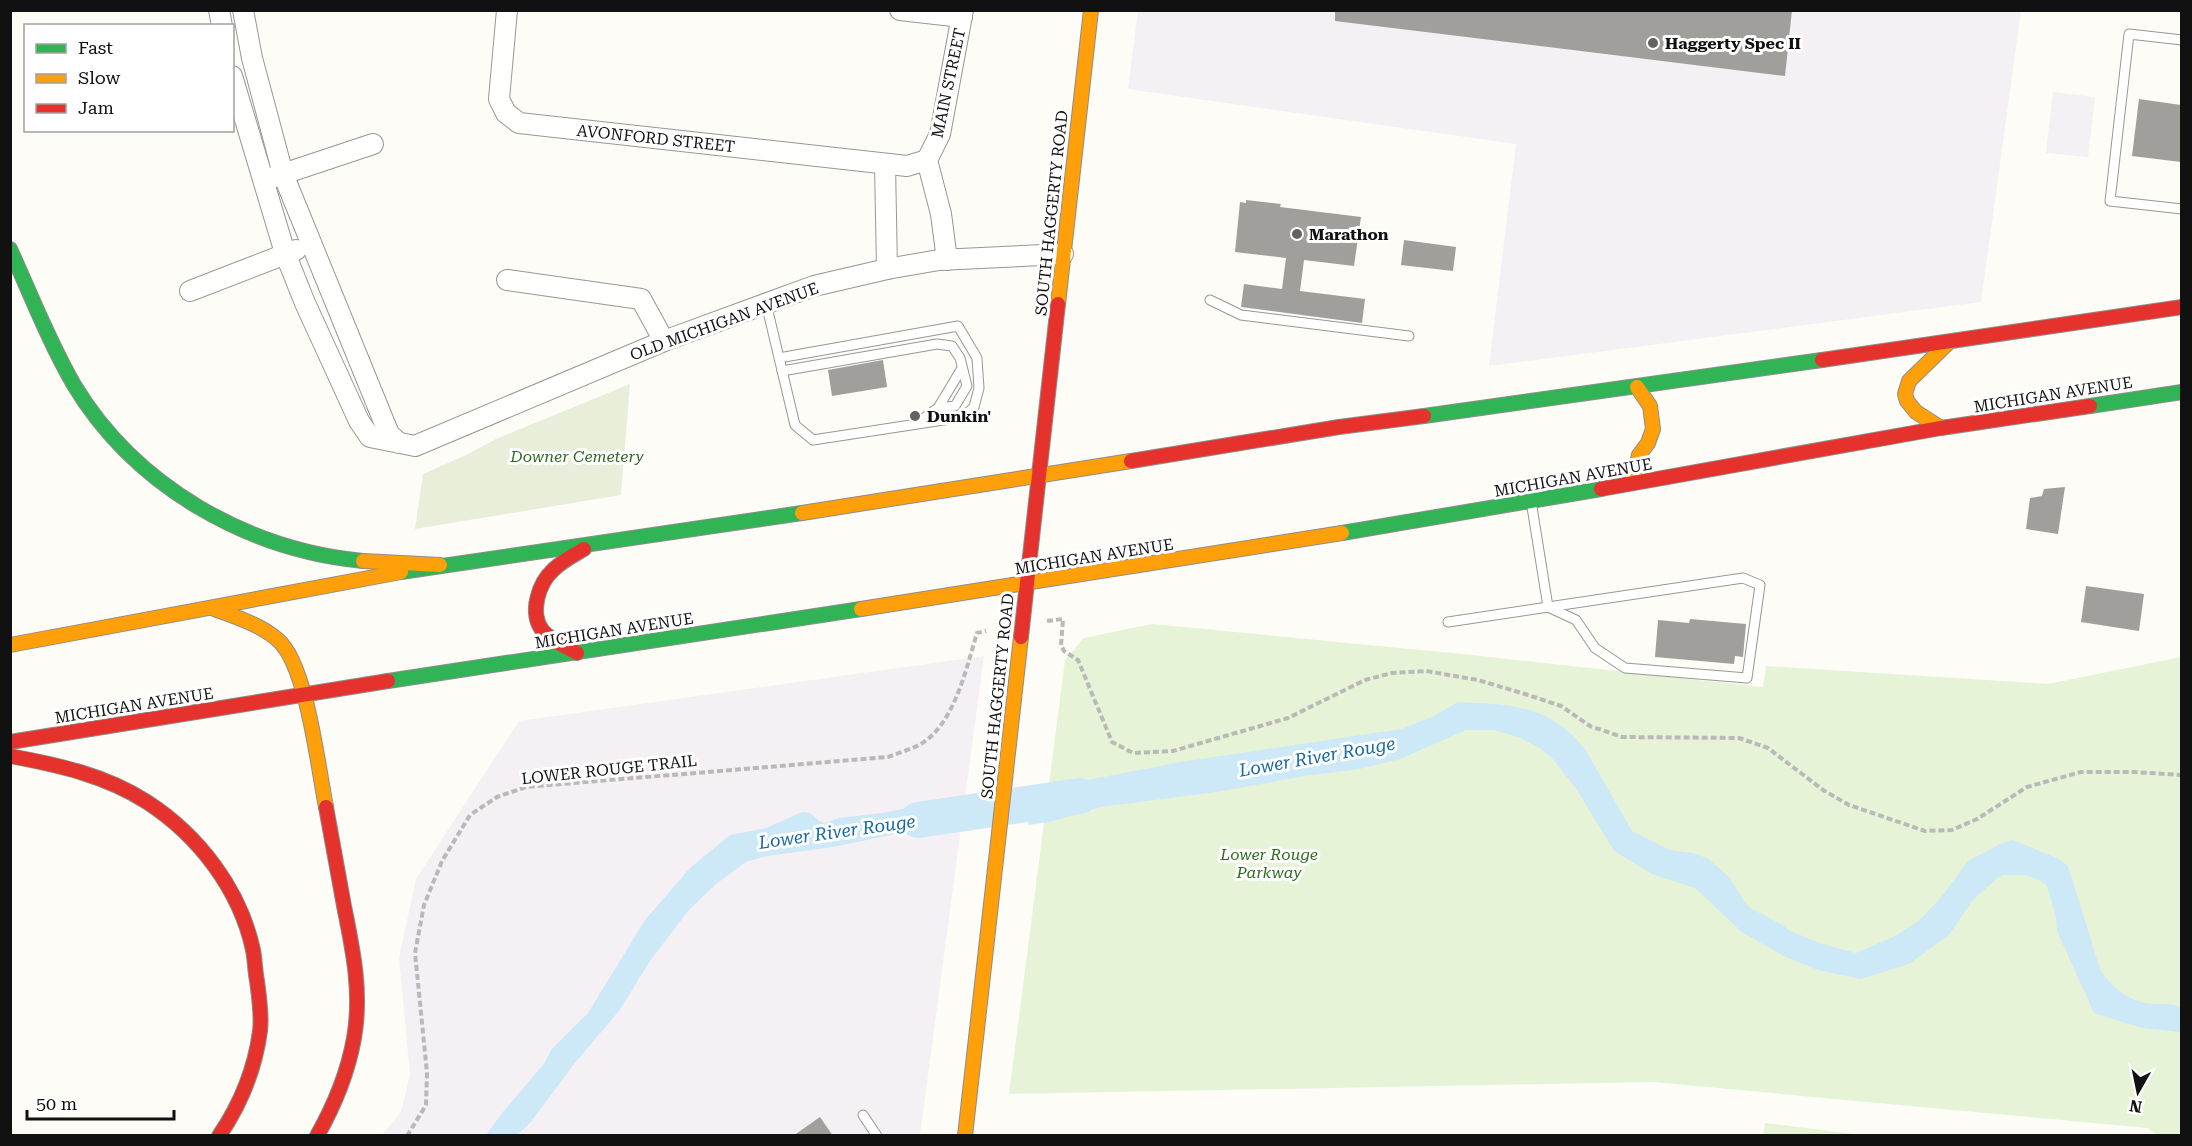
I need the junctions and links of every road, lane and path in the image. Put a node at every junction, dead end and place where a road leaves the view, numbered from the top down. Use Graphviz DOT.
graph roads {
  1 [pos="243,10"];
  2 [pos="507,10"];
  3 [pos="900,10"];
  4 [pos="1091,10"];
  5 [pos="962,14"];
  6 [pos="2181,40"];
  7 [pos="252,58"];
  8 [pos="234,65"];
  9 [pos="234,83"];
  10 [pos="373,144"];
  11 [pos="927,160"];
  12 [pos="885,164"];
  13 [pos="283,174"];
  14 [pos="263,180"];
  15 [pos="2181,209"];
  16 [pos="311,245"];
  17 [pos="10,249"];
  18 [pos="285,253"];
  19 [pos="1063,254"];
  20 [pos="947,260"];
  21 [pos="886,269"];
  22 [pos="507,279"];
  23 [pos="190,291"];
  24 [pos="1210,300"];
  25 [pos="766,303"];
  26 [pos="2181,307"];
  27 [pos="1409,336"];
  28 [pos="664,341"];
  29 [pos="1948,342"];
  30 [pos="779,358"];
  31 [pos="782,370"];
  32 [pos="1637,387"];
  33 [pos="2181,392"];
  34 [pos="915,424"];
  35 [pos="1941,428"];
  36 [pos="399,443"];
  37 [pos="1038,475"];
  38 [pos="1632,483"];
  39 [pos="1532,502"];
  40 [pos="590,545"];
  41 [pos="440,566"];
  42 [pos="1025,584"];
  43 [pos="1548,607"];
  44 [pos="212,608"];
  45 [pos="1047,621"];
  46 [pos="1448,622"];
  47 [pos="986,631"];
  48 [pos="10,645"];
  49 [pos="577,653"];
  50 [pos="304,694"];
  51 [pos="10,742"];
  52 [pos="10,756"];
  53 [pos="2181,775"];
  54 [pos="863,1115"];
  55 [pos="219,1136"];
  56 [pos="317,1136"];
  57 [pos="407,1136"];
  58 [pos="877,1136"];
  59 [pos="965,1136"];
  1 -- 7 [label="street"];
  2 -- 12 [label="street, AVONFORD STREET"];
  3 -- 5 [label="street"];
  4 -- 19 [label="main road, SOUTH HAGGERTY ROAD"];
  5 -- 11 [label="street, MAIN STREET"];
  6 -- 15 [label="lane"];
  7 -- 8 [label="street"];
  7 -- 13 [label="street"];
  9 -- 14 [label="street, OLD MICHIGAN AVENUE"];
  10 -- 13 [label="street"];
  11 -- 12 [label="street, AVONFORD STREET"];
  11 -- 20 [label="street, MAIN STREET"];
  12 -- 21 [label="street"];
  13 -- 14 [label="street"];
  13 -- 16 [label="street"];
  14 -- 18 [label="street, OLD MICHIGAN AVENUE"];
  16 -- 18 [label="street"];
  16 -- 36 [label="street"];
  17 -- 41 [label="main road"];
  18 -- 23 [label="street"];
  18 -- 36 [label="street, OLD MICHIGAN AVENUE"];
  19 -- 20 [label="street, OLD MICHIGAN AVENUE"];
  19 -- 37 [label="main road, SOUTH HAGGERTY ROAD"];
  20 -- 21 [label="street, OLD MICHIGAN AVENUE"];
  21 -- 25 [label="street, OLD MICHIGAN AVENUE"];
  22 -- 28 [label="street"];
  24 -- 27 [label="lane"];
  25 -- 28 [label="street, OLD MICHIGAN AVENUE"];
  25 -- 30 [label="lane"];
  26 -- 29 [label="main road"];
  28 -- 36 [label="street, OLD MICHIGAN AVENUE"];
  29 -- 32 [label="main road"];
  29 -- 35 [label="main road"];
  30 -- 31 [label="lane"];
  30 -- 34 [label="lane"];
  31 -- 34 [label="lane"];
  31 -- 34 [label="lane"];
  32 -- 37 [label="main road"];
  32 -- 38 [label="main road"];
  33 -- 35 [label="main road, MICHIGAN AVENUE"];
  35 -- 38 [label="main road, MICHIGAN AVENUE"];
  37 -- 40 [label="main road"];
  37 -- 42 [label="main road, SOUTH HAGGERTY ROAD"];
  38 -- 39 [label="main road, MICHIGAN AVENUE"];
  39 -- 42 [label="main road, MICHIGAN AVENUE"];
  39 -- 43 [label="lane"];
  40 -- 41 [label="main road"];
  40 -- 49 [label="main road"];
  41 -- 44 [label="main road"];
  42 -- 49 [label="main road, MICHIGAN AVENUE"];
  42 -- 59 [label="main road, SOUTH HAGGERTY ROAD"];
  43 -- 43 [label="lane"];
  43 -- 46 [label="lane"];
  44 -- 48 [label="main road"];
  44 -- 50 [label="main road"];
  45 -- 53 [label="path"];
  47 -- 57 [label="path, LOWER ROUGE TRAIL"];
  49 -- 50 [label="main road, MICHIGAN AVENUE"];
  50 -- 51 [label="main road, MICHIGAN AVENUE"];
  50 -- 56 [label="main road"];
  52 -- 55 [label="main road"];
  54 -- 58 [label="lane"];
}
